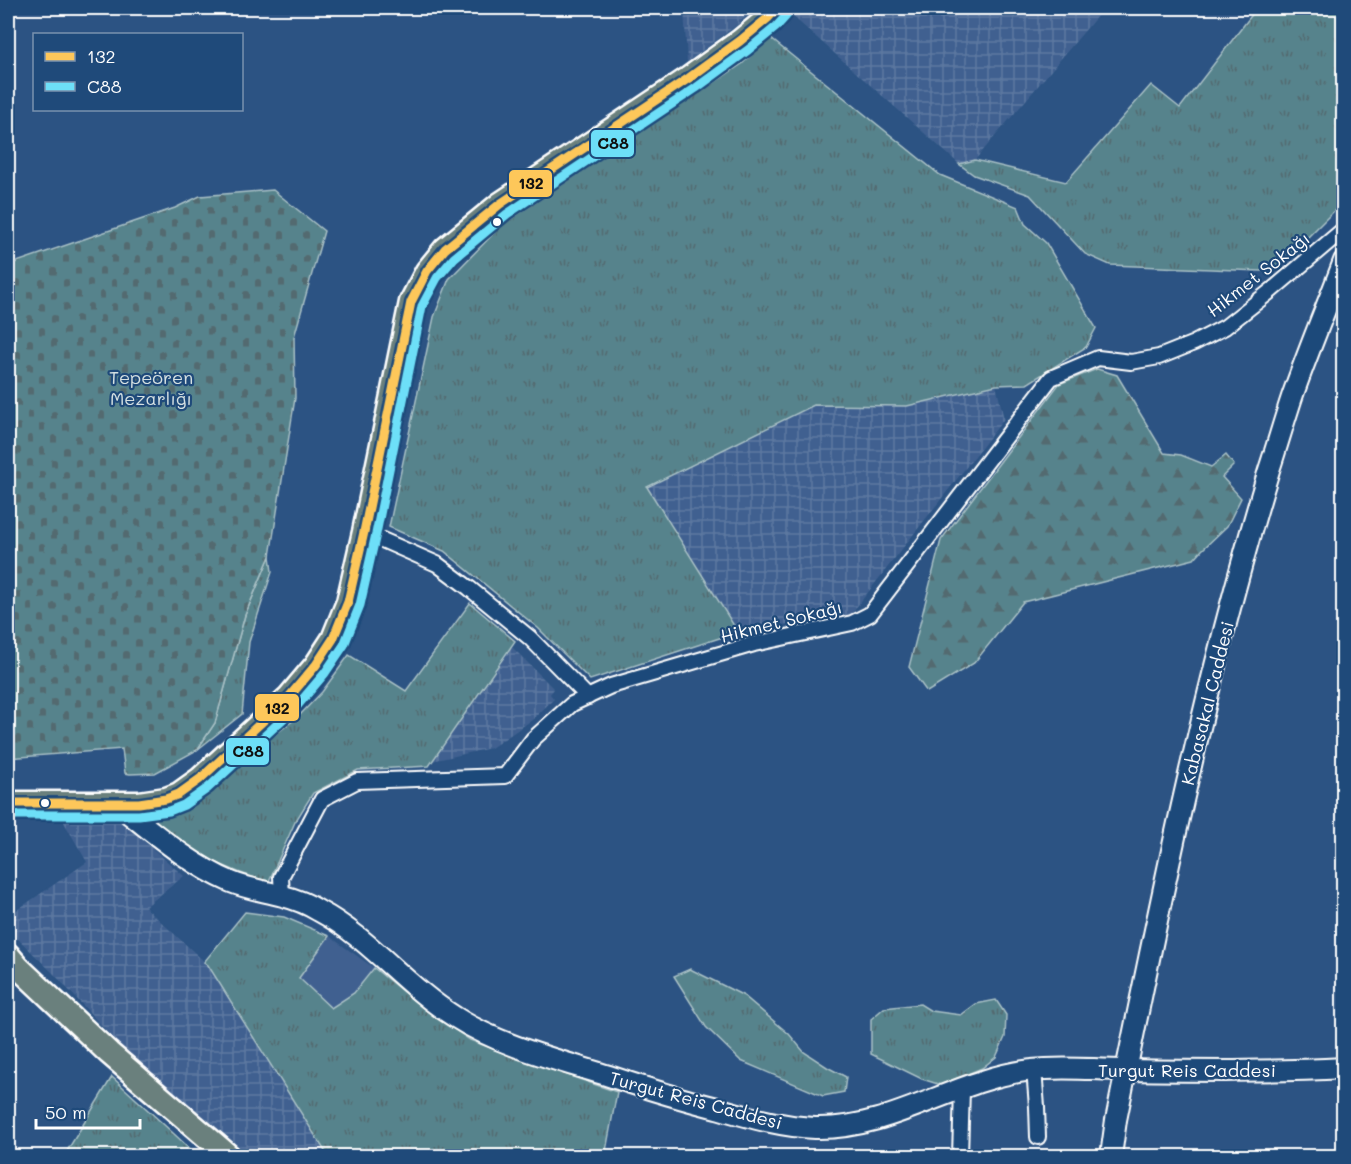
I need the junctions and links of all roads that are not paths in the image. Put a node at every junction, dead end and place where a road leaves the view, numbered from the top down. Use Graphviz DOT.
graph roads {
  1 [pos="777,8"];
  2 [pos="1344,229"];
  3 [pos="1344,261"];
  4 [pos="364,532"];
  5 [pos="588,697"];
  6 [pos="257,726"];
  7 [pos="8,791"];
  8 [pos="8,803"];
  9 [pos="117,804"];
  10 [pos="282,896"];
  11 [pos="11,967"];
  12 [pos="1344,1068"];
  13 [pos="1034,1069"];
  14 [pos="1126,1070"];
  15 [pos="962,1089"];
  16 [pos="1038,1137"];
  17 [pos="229,1156"];
  18 [pos="960,1156"];
  19 [pos="1111,1156"];
  1 -- 4 [label="main road"];
  2 -- 5 [label="street, Hikmet Sokağı"];
  3 -- 14 [label="street, Kabasakal Caddesi"];
  4 -- 5 [label="street"];
  4 -- 6 [label="main road"];
  5 -- 10 [label="street, Hikmet Sokağı"];
  6 -- 7 [label="main road"];
  6 -- 9 [label="main road"];
  8 -- 9 [label="main road"];
  9 -- 10 [label="street, Turgut Reis Caddesi"];
  10 -- 15 [label="street, Turgut Reis Caddesi"];
  11 -- 17 [label="main road"];
  12 -- 14 [label="street, Turgut Reis Caddesi"];
  13 -- 14 [label="street, Turgut Reis Caddesi"];
  13 -- 15 [label="street, Turgut Reis Caddesi"];
  13 -- 16 [label="street"];
  14 -- 19 [label="street, Kabasakal Caddesi"];
  15 -- 18 [label="street"];
}
